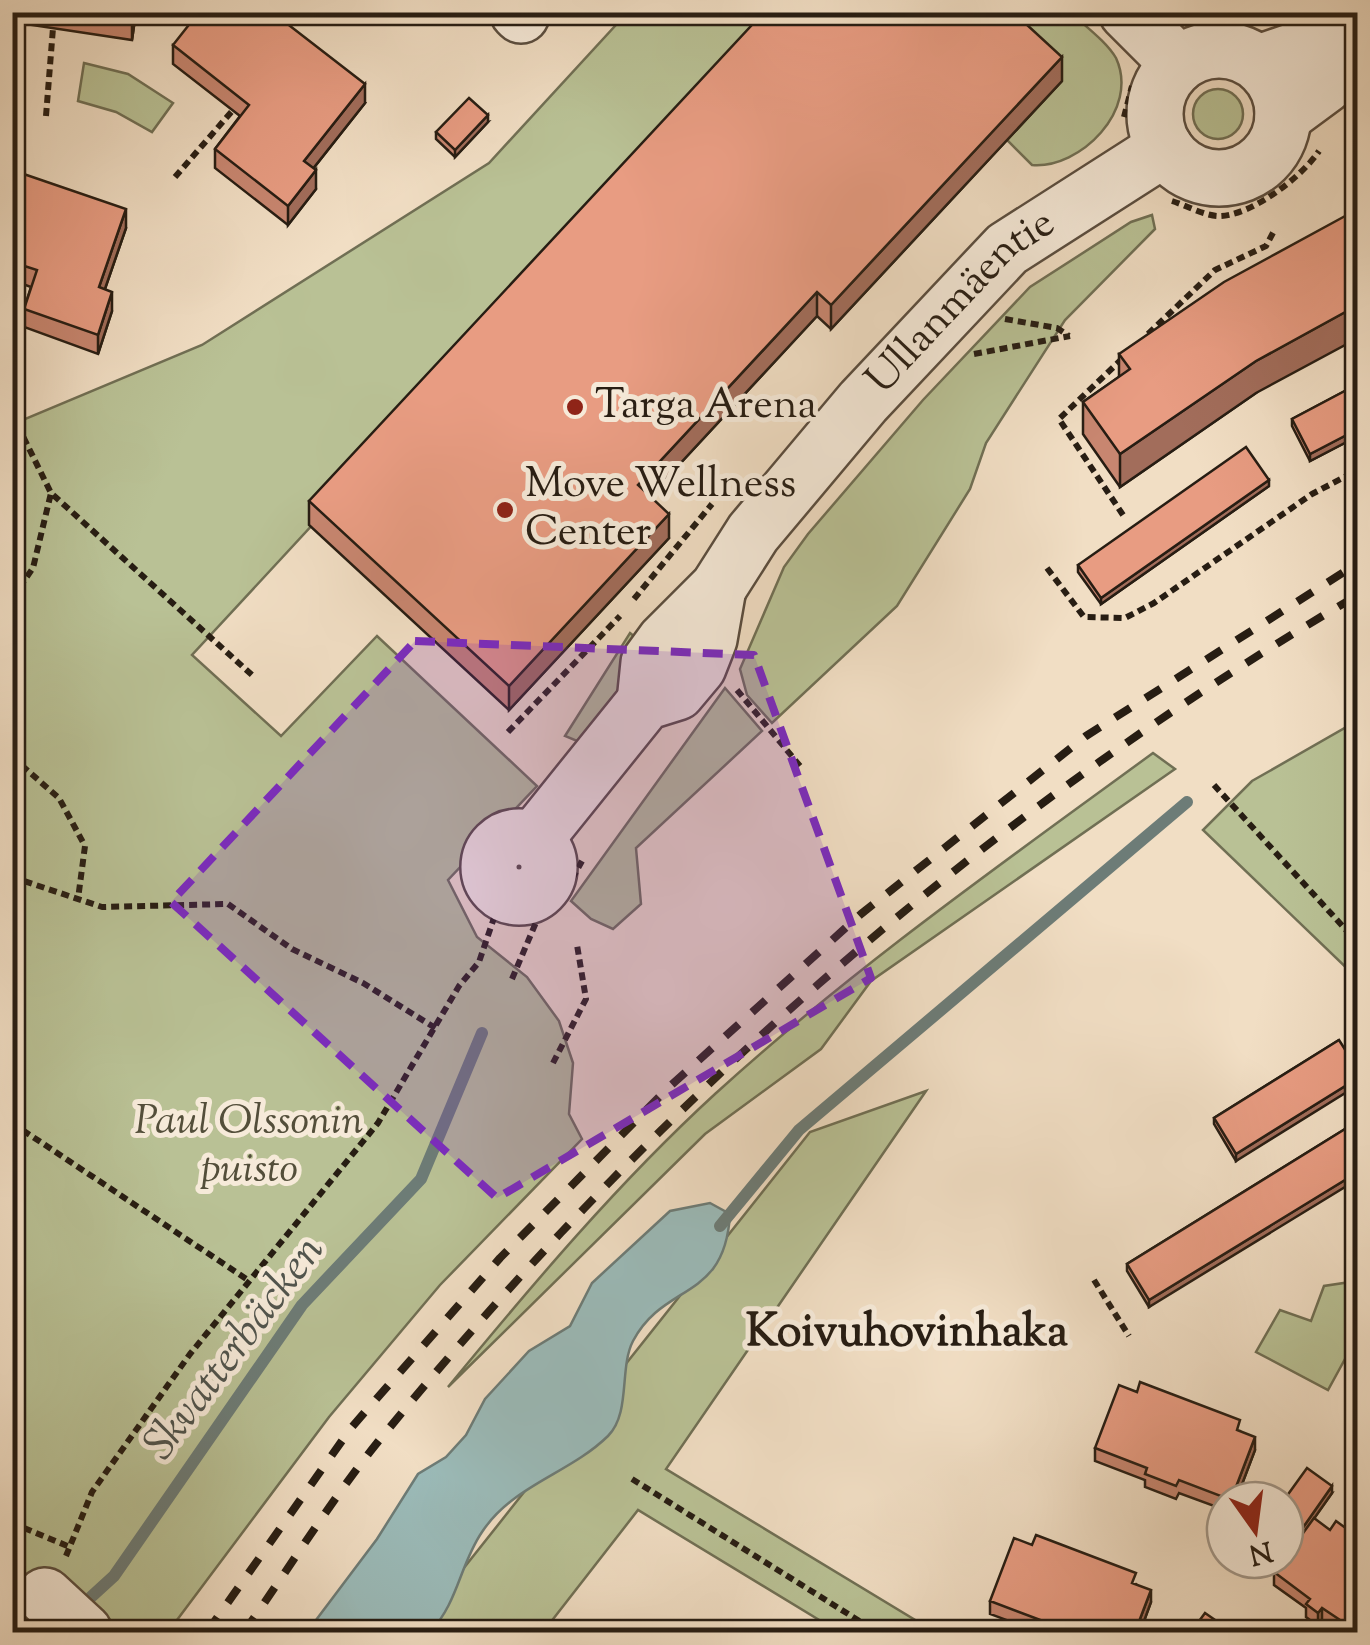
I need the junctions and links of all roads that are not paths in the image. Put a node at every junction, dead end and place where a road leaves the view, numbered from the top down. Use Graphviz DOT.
graph roads {
  1 [pos="1358,28"];
  2 [pos="1153,38"];
  3 [pos="1251,43"];
  4 [pos="1358,51"];
  5 [pos="1303,131"];
  6 [pos="1165,174"];
  7 [pos="512,905"];
  8 [pos="44,1596"];
  9 [pos="84,1632"];
  1 -- 3 [label="street"];
  2 -- 3 [label="street"];
  2 -- 6 [label="street"];
  3 -- 5 [label="street"];
  4 -- 5 [label="street"];
  5 -- 6 [label="street"];
  6 -- 7 [label="street, Ullanmäentie"];
  8 -- 9 [label="street"];
}
